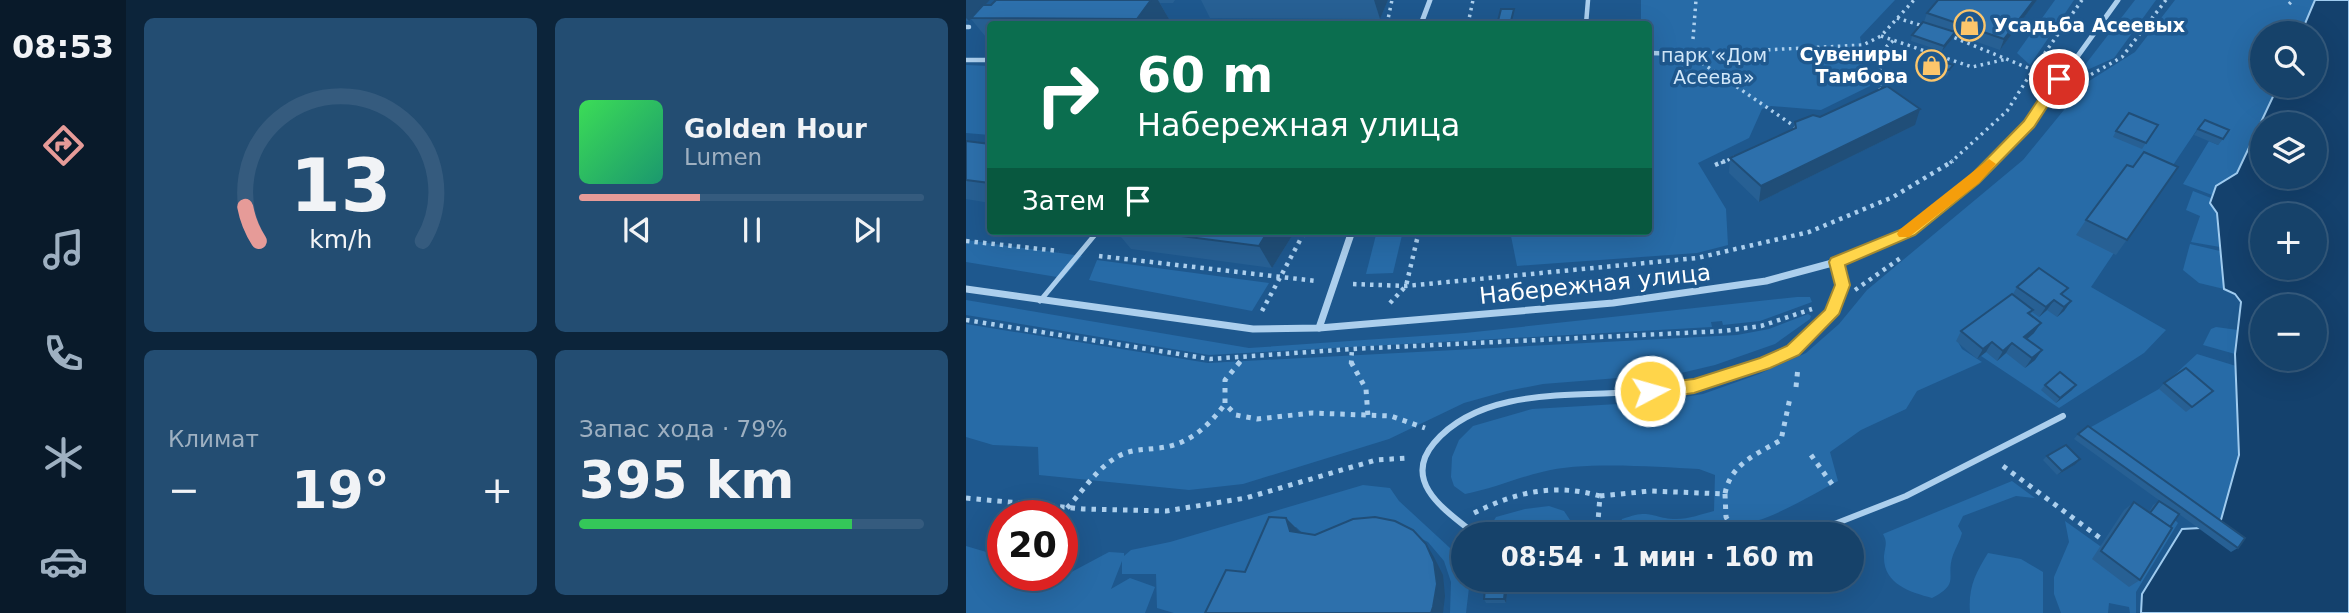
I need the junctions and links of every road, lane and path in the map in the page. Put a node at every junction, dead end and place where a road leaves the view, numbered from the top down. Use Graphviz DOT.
graph roads {
  1 [pos="1392,0"];
  2 [pos="1430,0"];
  3 [pos="1473,0"];
  4 [pos="1588,0"];
  5 [pos="1696,0"];
  6 [pos="1914,0"];
  7 [pos="2082,0"];
  8 [pos="2118,0"];
  9 [pos="2166,0"];
  10 [pos="1897,18"];
  11 [pos="1388,21"];
  12 [pos="1423,21"];
  13 [pos="1469,21"];
  14 [pos="1586,21"];
  15 [pos="1923,26"];
  16 [pos="1948,35"];
  17 [pos="1881,36"];
  18 [pos="1894,40"];
  19 [pos="1652,53"];
  20 [pos="1690,54"];
  21 [pos="2007,59"];
  22 [pos="966,60"];
  23 [pos="987,60"];
  24 [pos="2033,70"];
  25 [pos="2059,79"];
  26 [pos="1870,94"];
  27 [pos="1809,122"];
  28 [pos="1797,128"];
  29 [pos="1785,133"];
  30 [pos="1738,155"];
  31 [pos="1715,165"];
  32 [pos="1094,235"];
  33 [pos="1303,235"];
  34 [pos="1351,235"];
  35 [pos="1418,235"];
  36 [pos="966,241"];
  37 [pos="1079,254"];
  38 [pos="1836,262"];
  39 [pos="1279,277"];
  40 [pos="1334,284"];
  41 [pos="1406,286"];
  42 [pos="966,289"];
  43 [pos="1040,301"];
  44 [pos="1370,325"];
  45 [pos="1319,328"];
  46 [pos="1253,329"];
  47 [pos="1352,349"];
  48 [pos="1365,349"];
  49 [pos="1244,357"];
  50 [pos="1236,358"];
  51 [pos="1798,367"];
  52 [pos="1796,387"];
  53 [pos="1790,398"];
  54 [pos="1225,404"];
  55 [pos="2063,416"];
  56 [pos="1368,417"];
  57 [pos="1436,438"];
  58 [pos="1811,455"];
  59 [pos="1988,455"];
  60 [pos="1422,458"];
  61 [pos="1833,487"];
  62 [pos="1725,494"];
  63 [pos="1600,496"];
  64 [pos="966,498"];
  65 [pos="987,500"];
  66 [pos="1074,500"];
  67 [pos="1078,508"];
  68 [pos="1460,522"];
  69 [pos="1464,522"];
  70 [pos="1598,522"];
  71 [pos="1729,522"];
  72 [pos="1843,522"];
  73 [pos="2104,541"];
  1 -- 11 [label="path"];
  2 -- 12 [label="street"];
  3 -- 13 [label="path"];
  4 -- 14 [label="lane"];
  5 -- 20 [label="path"];
  6 -- 10 [label="path"];
  7 -- 24 [label="path"];
  8 -- 25 [label="street, Набережная улица"];
  9 -- 25 [label="path"];
  10 -- 15 [label="path"];
  10 -- 17 [label="path"];
  16 -- 21 [label="path"];
  17 -- 18 [label="path"];
  17 -- 20 [label="path"];
  18 -- 21 [label="path"];
  18 -- 26 [label="path"];
  19 -- 20 [label="lane"];
  20 -- 28 [label="path"];
  21 -- 24 [label="path"];
  22 -- 23 [label="lane"];
  24 -- 25 [label="path"];
  24 -- 41 [label="path"];
  25 -- 38 [label="street, Набережная улица"];
  27 -- 28 [label="path"];
  28 -- 29 [label="path"];
  30 -- 31 [label="path"];
  32 -- 37 [label="lane"];
  33 -- 39 [label="path"];
  34 -- 40 [label="street"];
  35 -- 41 [label="path"];
  36 -- 37 [label="path"];
  37 -- 39 [label="path"];
  37 -- 43 [label="lane"];
  38 -- 44 [label="street, Набережная улица"];
  38 -- 57 [label="lane"];
  39 -- 40 [label="path"];
  39 -- 46 [label="path"];
  40 -- 41 [label="path"];
  40 -- 45 [label="street"];
  41 -- 44 [label="path"];
  42 -- 43 [label="street, Набережная улица"];
  43 -- 46 [label="street, Набережная улица"];
  44 -- 45 [label="street, Набережная улица"];
  44 -- 48 [label="path"];
  45 -- 46 [label="street, Набережная улица"];
  46 -- 50 [label="path"];
  47 -- 56 [label="path"];
  49 -- 54 [label="path"];
  51 -- 52 [label="path"];
  53 -- 62 [label="path"];
  54 -- 56 [label="path"];
  54 -- 66 [label="path"];
  55 -- 59 [label="lane"];
  56 -- 57 [label="path"];
  57 -- 60 [label="lane"];
  58 -- 61 [label="path"];
  59 -- 72 [label="lane"];
  59 -- 73 [label="path"];
  60 -- 67 [label="path"];
  60 -- 68 [label="lane"];
  62 -- 63 [label="path"];
  62 -- 71 [label="path"];
  63 -- 69 [label="path"];
  63 -- 70 [label="path"];
  64 -- 65 [label="path"];
}
